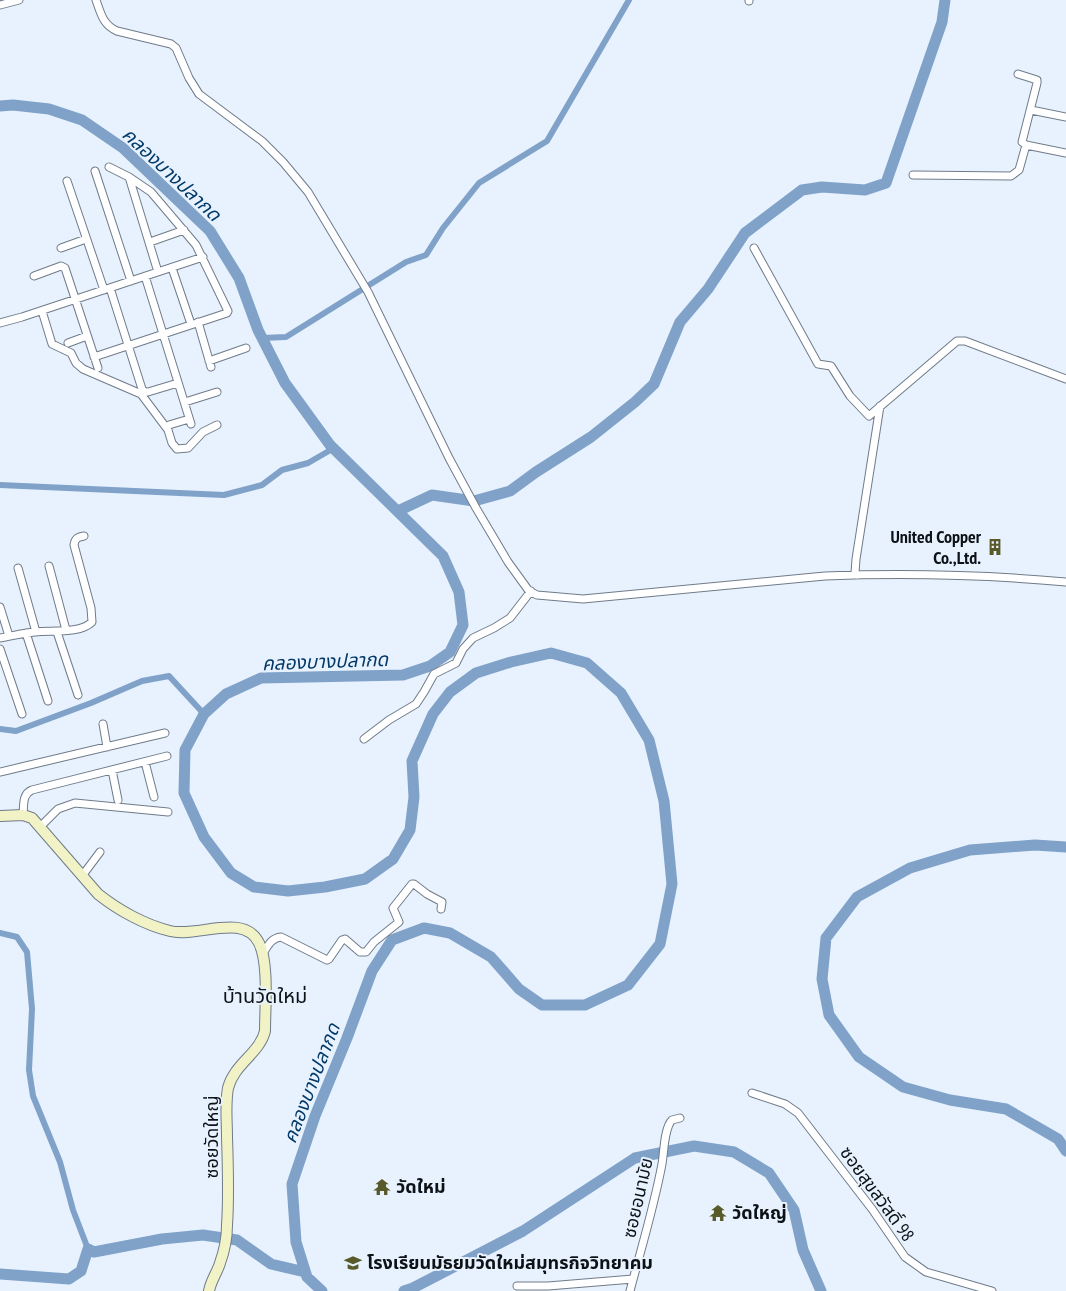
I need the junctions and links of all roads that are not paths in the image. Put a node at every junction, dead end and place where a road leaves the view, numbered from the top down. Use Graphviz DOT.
graph roads {
  1 [pos="19,0"];
  2 [pos="96,0"];
  3 [pos="0,5"];
  4 [pos="1018,74"];
  5 [pos="1031,110"];
  6 [pos="1066,117"];
  7 [pos="1026,145"];
  8 [pos="1066,153"];
  9 [pos="109,167"];
  10 [pos="95,171"];
  11 [pos="913,175"];
  12 [pos="129,177"];
  13 [pos="67,181"];
  14 [pos="184,230"];
  15 [pos="86,239"];
  16 [pos="150,242"];
  17 [pos="62,248"];
  18 [pos="754,248"];
  19 [pos="203,257"];
  20 [pos="172,268"];
  21 [pos="158,272"];
  22 [pos="34,276"];
  23 [pos="145,276"];
  24 [pos="131,281"];
  25 [pos="107,289"];
  26 [pos="75,299"];
  27 [pos="42,311"];
  28 [pos="0,322"];
  29 [pos="194,323"];
  30 [pos="162,334"];
  31 [pos="87,336"];
  32 [pos="68,343"];
  33 [pos="128,345"];
  34 [pos="246,348"];
  35 [pos="94,357"];
  36 [pos="98,368"];
  37 [pos="1066,379"];
  38 [pos="178,383"];
  39 [pos="217,392"];
  40 [pos="185,402"];
  41 [pos="880,406"];
  42 [pos="169,425"];
  43 [pos="217,425"];
  44 [pos="84,536"];
  45 [pos="49,566"];
  46 [pos="18,568"];
  47 [pos="857,575"];
  48 [pos="1066,582"];
  49 [pos="531,591"];
  50 [pos="0,607"];
  51 [pos="66,630"];
  52 [pos="36,632"];
  53 [pos="57,632"];
  54 [pos="26,633"];
  55 [pos="8,636"];
  56 [pos="0,638"];
  57 [pos="0,649"];
  58 [pos="78,695"];
  59 [pos="48,701"];
  60 [pos="22,714"];
  61 [pos="103,724"];
  62 [pos="165,733"];
  63 [pos="364,738"];
  64 [pos="107,747"];
  65 [pos="168,756"];
  66 [pos="145,762"];
  67 [pos="112,770"];
  68 [pos="0,772"];
  69 [pos="154,797"];
  70 [pos="118,800"];
  71 [pos="168,812"];
  72 [pos="23,815"];
  73 [pos="0,816"];
  74 [pos="40,827"];
  75 [pos="100,852"];
  76 [pos="82,876"];
  77 [pos="441,909"];
  78 [pos="262,953"];
  79 [pos="752,1093"];
  80 [pos="680,1118"];
  81 [pos="633,1279"];
  82 [pos="517,1286"];
  83 [pos="209,1291"];
  84 [pos="630,1291"];
  85 [pos="992,1291"];
  1 -- 3 [label="street"];
  2 -- 49 [label="street"];
  4 -- 5 [label="street"];
  5 -- 6 [label="street"];
  5 -- 7 [label="street"];
  7 -- 8 [label="street"];
  7 -- 11 [label="street"];
  9 -- 12 [label="street"];
  10 -- 24 [label="street"];
  12 -- 14 [label="street"];
  12 -- 16 [label="street"];
  13 -- 15 [label="street"];
  14 -- 16 [label="street"];
  14 -- 19 [label="street"];
  15 -- 17 [label="street"];
  15 -- 25 [label="street"];
  16 -- 21 [label="street"];
  18 -- 41 [label="street"];
  19 -- 20 [label="street"];
  19 -- 29 [label="street"];
  20 -- 21 [label="street"];
  20 -- 29 [label="street"];
  21 -- 23 [label="street"];
  22 -- 26 [label="street"];
  23 -- 24 [label="street"];
  23 -- 30 [label="street"];
  24 -- 25 [label="street"];
  25 -- 26 [label="street"];
  25 -- 33 [label="street"];
  26 -- 27 [label="street"];
  26 -- 31 [label="street"];
  27 -- 28 [label="street"];
  27 -- 43 [label="street"];
  29 -- 30 [label="street"];
  29 -- 34 [label="street"];
  30 -- 33 [label="street"];
  30 -- 38 [label="street"];
  31 -- 32 [label="street"];
  31 -- 35 [label="street"];
  33 -- 35 [label="street"];
  33 -- 38 [label="street"];
  35 -- 36 [label="street"];
  37 -- 41 [label="street"];
  38 -- 40 [label="street"];
  39 -- 40 [label="street"];
  40 -- 42 [label="street"];
  41 -- 47 [label="street"];
  44 -- 51 [label="street"];
  45 -- 51 [label="street"];
  46 -- 52 [label="street"];
  47 -- 48 [label="street"];
  47 -- 49 [label="street"];
  49 -- 63 [label="street"];
  50 -- 55 [label="street"];
  51 -- 53 [label="street"];
  52 -- 53 [label="street"];
  52 -- 54 [label="street"];
  53 -- 58 [label="street"];
  54 -- 55 [label="street"];
  54 -- 59 [label="street"];
  55 -- 56 [label="street"];
  57 -- 60 [label="street"];
  61 -- 64 [label="street"];
  62 -- 64 [label="street"];
  64 -- 68 [label="street"];
  65 -- 66 [label="street"];
  66 -- 67 [label="street"];
  66 -- 69 [label="street"];
  67 -- 70 [label="street"];
  67 -- 72 [label="street"];
  71 -- 74 [label="street"];
  72 -- 73 [label="street"];
  72 -- 74 [label="street, ซอยวัดใหญ่"];
  74 -- 76 [label="street, ซอยวัดใหญ่"];
  75 -- 76 [label="street"];
  76 -- 78 [label="street, ซอยวัดใหญ่"];
  77 -- 78 [label="street"];
  78 -- 83 [label="street, ซอยวัดใหญ่"];
  79 -- 85 [label="street, ซอยสุขสวัสดิ์ 98"];
  80 -- 81 [label="street, ซอยอนามัย"];
  81 -- 82 [label="street"];
  81 -- 84 [label="street, ซอยอนามัย"];
}
